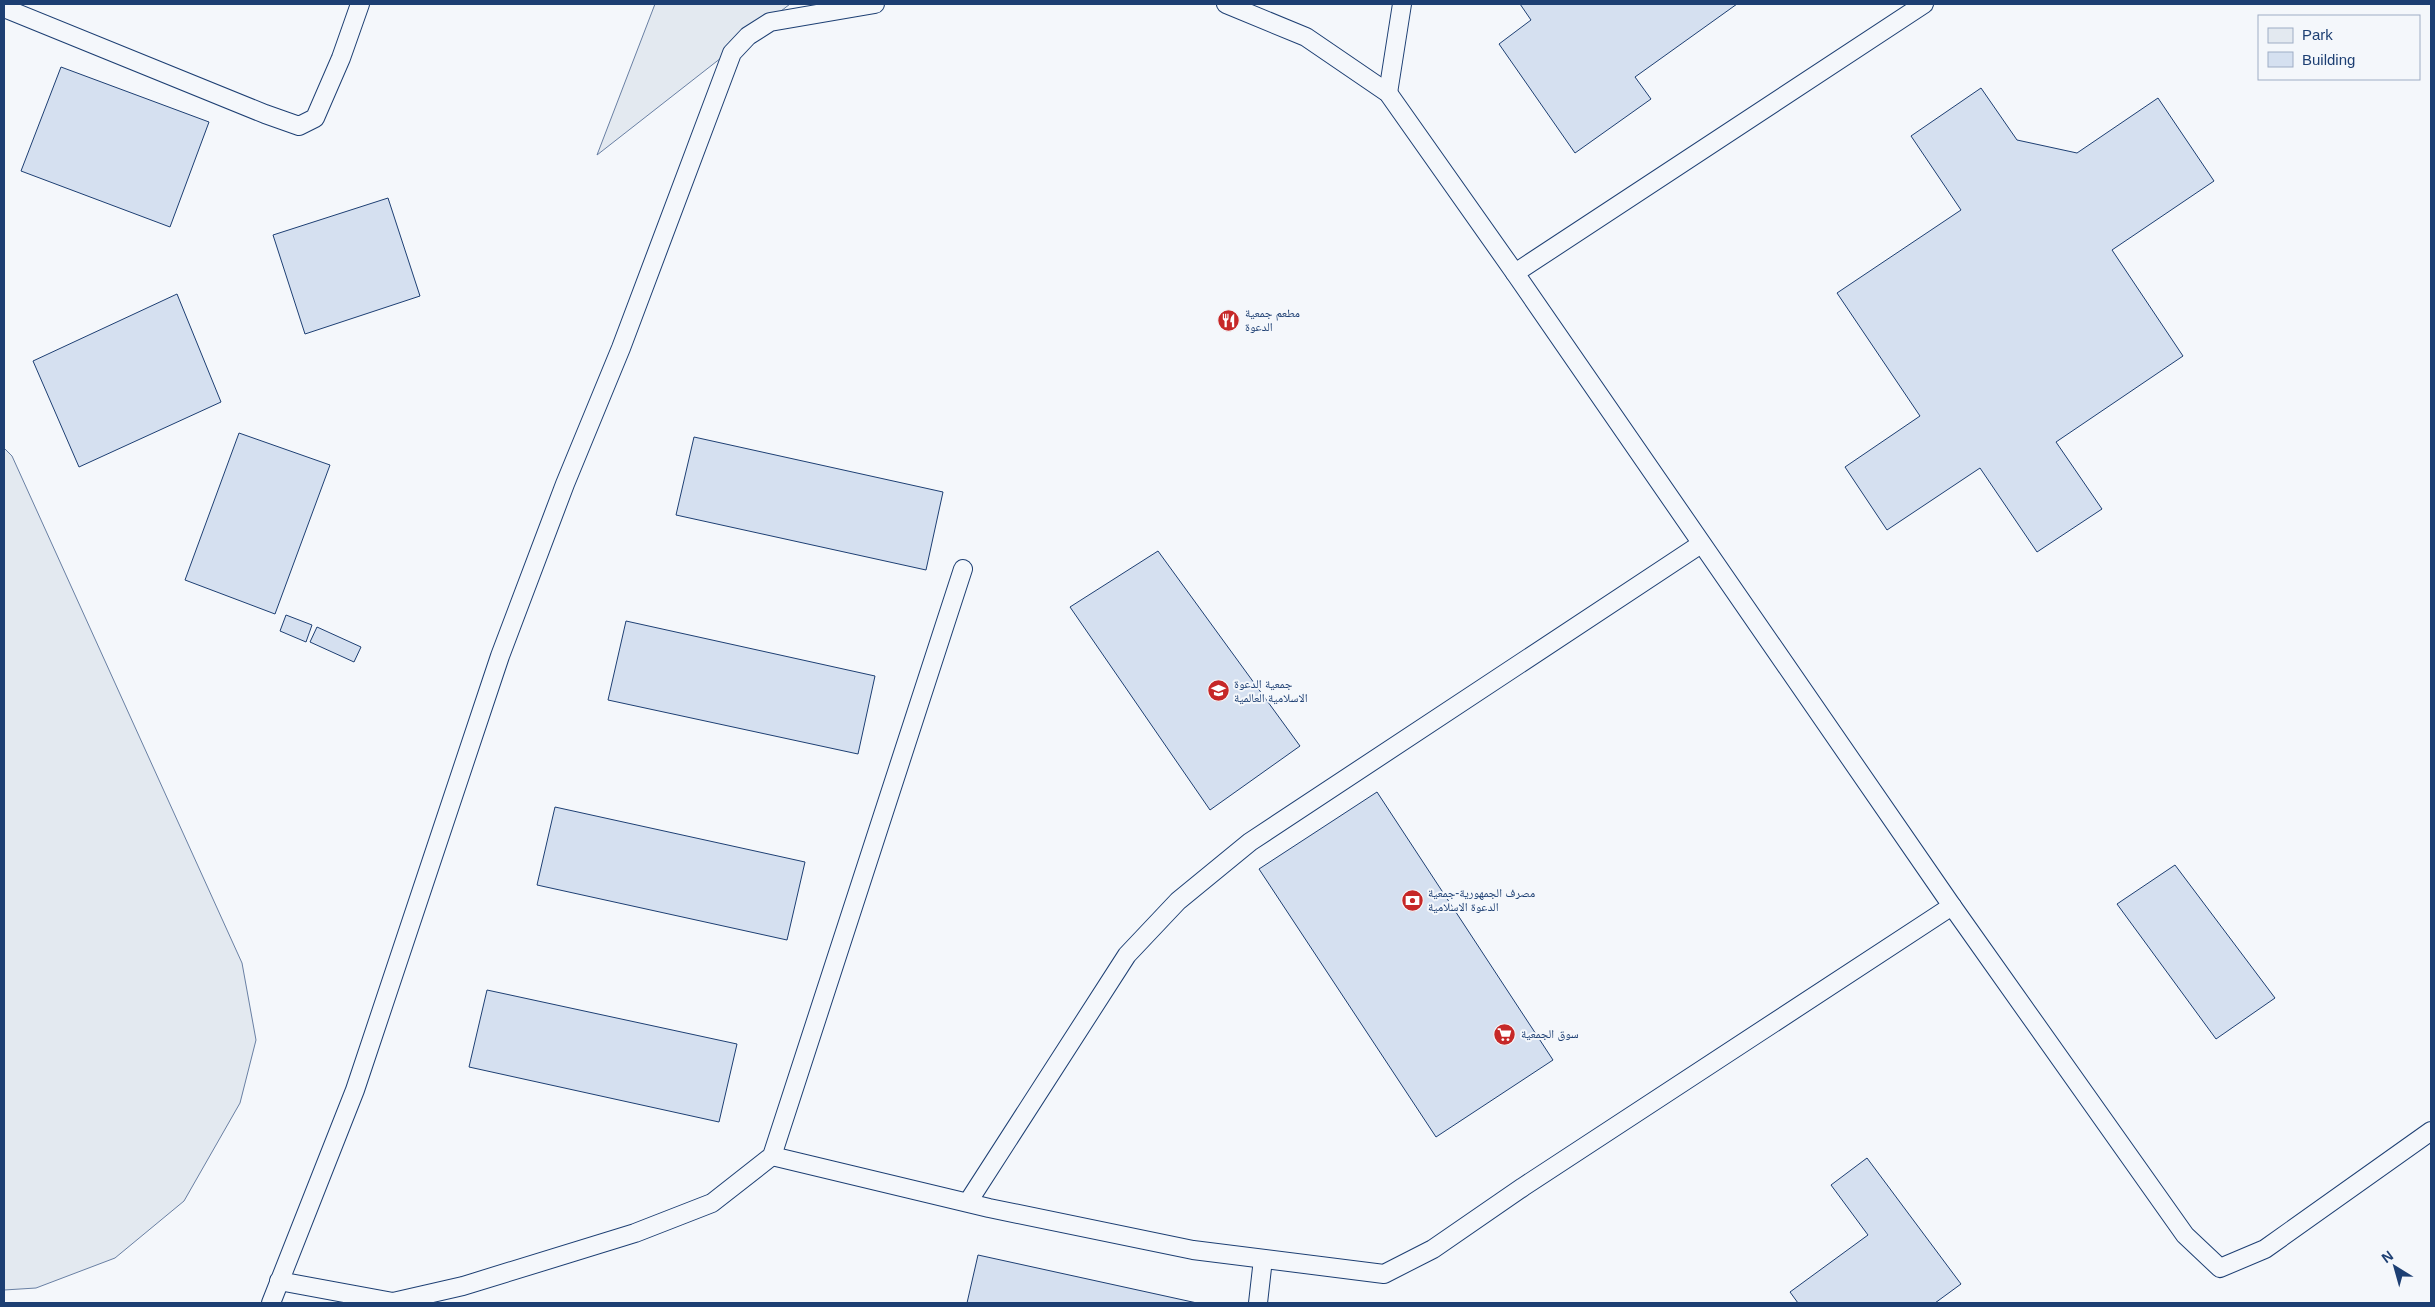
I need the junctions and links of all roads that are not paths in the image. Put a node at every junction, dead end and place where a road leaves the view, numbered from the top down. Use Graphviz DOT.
graph roads {
  1 [pos="360,4"];
  2 [pos="875,4"];
  3 [pos="1226,4"];
  4 [pos="1402,4"];
  5 [pos="1924,4"];
  6 [pos="4,8"];
  7 [pos="1388,94"];
  8 [pos="1515,273"];
  9 [pos="1701,544"];
  10 [pos="963,569"];
  11 [pos="1952,906"];
  12 [pos="2431,1131"];
  13 [pos="772,1156"];
  14 [pos="968,1202"];
  15 [pos="1263,1259"];
  16 [pos="279,1281"];
  17 [pos="271,1303"];
  18 [pos="1258,1303"];
  1 -- 6 [label="lane"];
  2 -- 16 [label="lane"];
  3 -- 7 [label="lane"];
  4 -- 7 [label="lane"];
  5 -- 8 [label="lane"];
  7 -- 8 [label="lane"];
  8 -- 9 [label="lane"];
  9 -- 11 [label="lane"];
  9 -- 14 [label="lane"];
  10 -- 13 [label="lane"];
  11 -- 12 [label="lane"];
  11 -- 15 [label="lane"];
  13 -- 14 [label="lane"];
  13 -- 16 [label="lane"];
  14 -- 15 [label="lane"];
  15 -- 18 [label="lane"];
  16 -- 17 [label="lane"];
}
